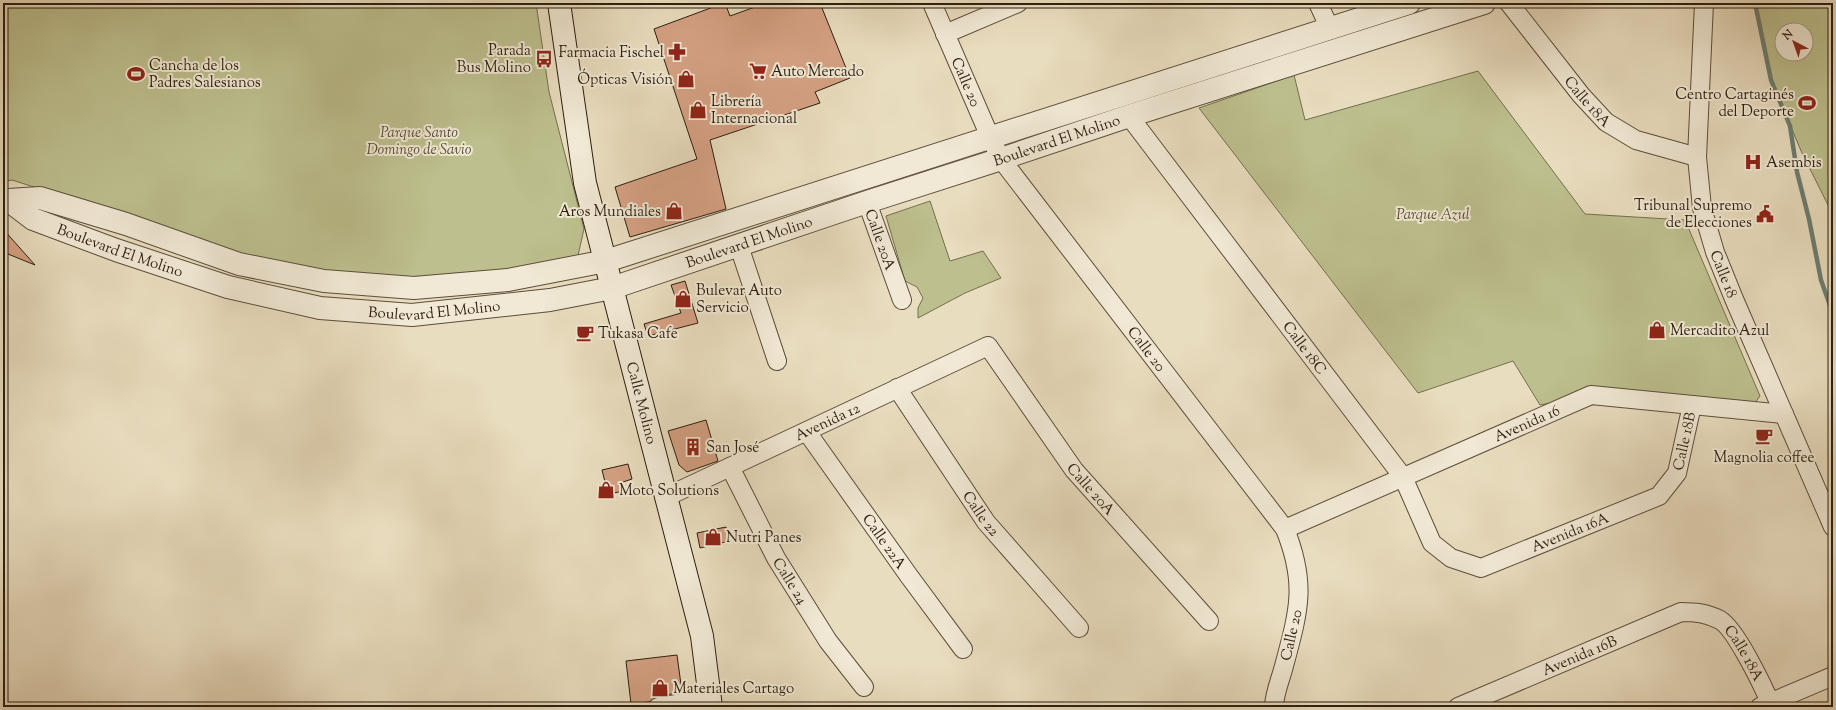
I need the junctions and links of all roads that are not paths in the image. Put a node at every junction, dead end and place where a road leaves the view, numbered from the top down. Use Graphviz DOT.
graph roads {
  1 [pos="559,3"];
  2 [pos="932,3"];
  3 [pos="1018,3"];
  4 [pos="1318,3"];
  5 [pos="1410,3"];
  6 [pos="1484,3"];
  7 [pos="1509,3"];
  8 [pos="1704,3"];
  9 [pos="1330,29"];
  10 [pos="945,34"];
  11 [pos="1129,116"];
  12 [pos="990,137"];
  13 [pos="1698,157"];
  14 [pos="1001,159"];
  15 [pos="5,199"];
  16 [pos="867,202"];
  17 [pos="126,224"];
  18 [pos="148,232"];
  19 [pos="739,246"];
  20 [pos="116,250"];
  21 [pos="137,258"];
  22 [pos="606,261"];
  23 [pos="544,274"];
  24 [pos="612,288"];
  25 [pos="550,300"];
  26 [pos="902,300"];
  27 [pos="988,346"];
  28 [pos="777,361"];
  29 [pos="896,388"];
  30 [pos="1692,405"];
  31 [pos="1784,414"];
  32 [pos="807,432"];
  33 [pos="730,467"];
  34 [pos="1403,477"];
  35 [pos="1659,496"];
  36 [pos="666,497"];
  37 [pos="1833,526"];
  38 [pos="1286,529"];
  39 [pos="1481,568"];
  40 [pos="1702,612"];
  41 [pos="1209,621"];
  42 [pos="1078,628"];
  43 [pos="963,650"];
  44 [pos="1833,676"];
  45 [pos="864,687"];
  46 [pos="711,702"];
  47 [pos="1767,706"];
  48 [pos="658,707"];
  49 [pos="1274,707"];
  50 [pos="1458,707"];
  1 -- 22 [label="street, Calle Molino"];
  2 -- 10 [label="street, Calle 20"];
  3 -- 10 [label="street"];
  4 -- 9 [label="street"];
  5 -- 9 [label="street, Boulevard El Molino"];
  6 -- 11 [label="street, Boulevard El Molino"];
  7 -- 13 [label="street, Calle 18A"];
  8 -- 13 [label="street, Calle 18"];
  9 -- 12 [label="street, Boulevard El Molino"];
  10 -- 12 [label="street, Calle 20"];
  11 -- 14 [label="street, Boulevard El Molino"];
  11 -- 34 [label="street, Calle 18C"];
  12 -- 14 [label="street, Calle 20"];
  12 -- 22 [label="street, Boulevard El Molino"];
  13 -- 31 [label="street, Calle 18"];
  14 -- 16 [label="street, Boulevard El Molino"];
  14 -- 38 [label="street, Calle 20"];
  15 -- 17 [label="street, Boulevard El Molino"];
  15 -- 20 [label="street, Boulevard El Molino"];
  16 -- 19 [label="street, Boulevard El Molino"];
  16 -- 26 [label="street, Calle 20A"];
  17 -- 18 [label="street, Boulevard El Molino"];
  17 -- 20 [label="street"];
  18 -- 21 [label="street"];
  18 -- 23 [label="street, Boulevard El Molino"];
  19 -- 24 [label="street, Boulevard El Molino"];
  19 -- 28 [label="street"];
  20 -- 21 [label="street, Boulevard El Molino"];
  21 -- 25 [label="street, Boulevard El Molino"];
  22 -- 23 [label="street, Boulevard El Molino"];
  22 -- 24 [label="street, Calle Molino"];
  23 -- 25 [label="street"];
  24 -- 25 [label="street, Boulevard El Molino"];
  24 -- 36 [label="street, Calle Molino"];
  27 -- 29 [label="street, Avenida 12"];
  27 -- 41 [label="street, Calle 20A"];
  29 -- 32 [label="street, Avenida 12"];
  29 -- 42 [label="street, Calle 22"];
  30 -- 31 [label="street, Avenida 16"];
  30 -- 34 [label="street, Avenida 16"];
  30 -- 35 [label="street, Calle 18B"];
  31 -- 37 [label="street, Calle 18"];
  32 -- 33 [label="street, Avenida 12"];
  32 -- 43 [label="street, Calle 22A"];
  33 -- 36 [label="street, Avenida 12"];
  33 -- 45 [label="street, Calle 24"];
  34 -- 38 [label="street, Avenida 16"];
  34 -- 39 [label="street, Calle 18C"];
  35 -- 39 [label="street, Avenida 16A"];
  36 -- 46 [label="street, Calle Molino"];
  38 -- 49 [label="street, Calle 20"];
  40 -- 47 [label="street, Calle 18A"];
  40 -- 50 [label="street, Avenida 16B"];
  44 -- 47 [label="street"];
  46 -- 48 [label="street"];
}
